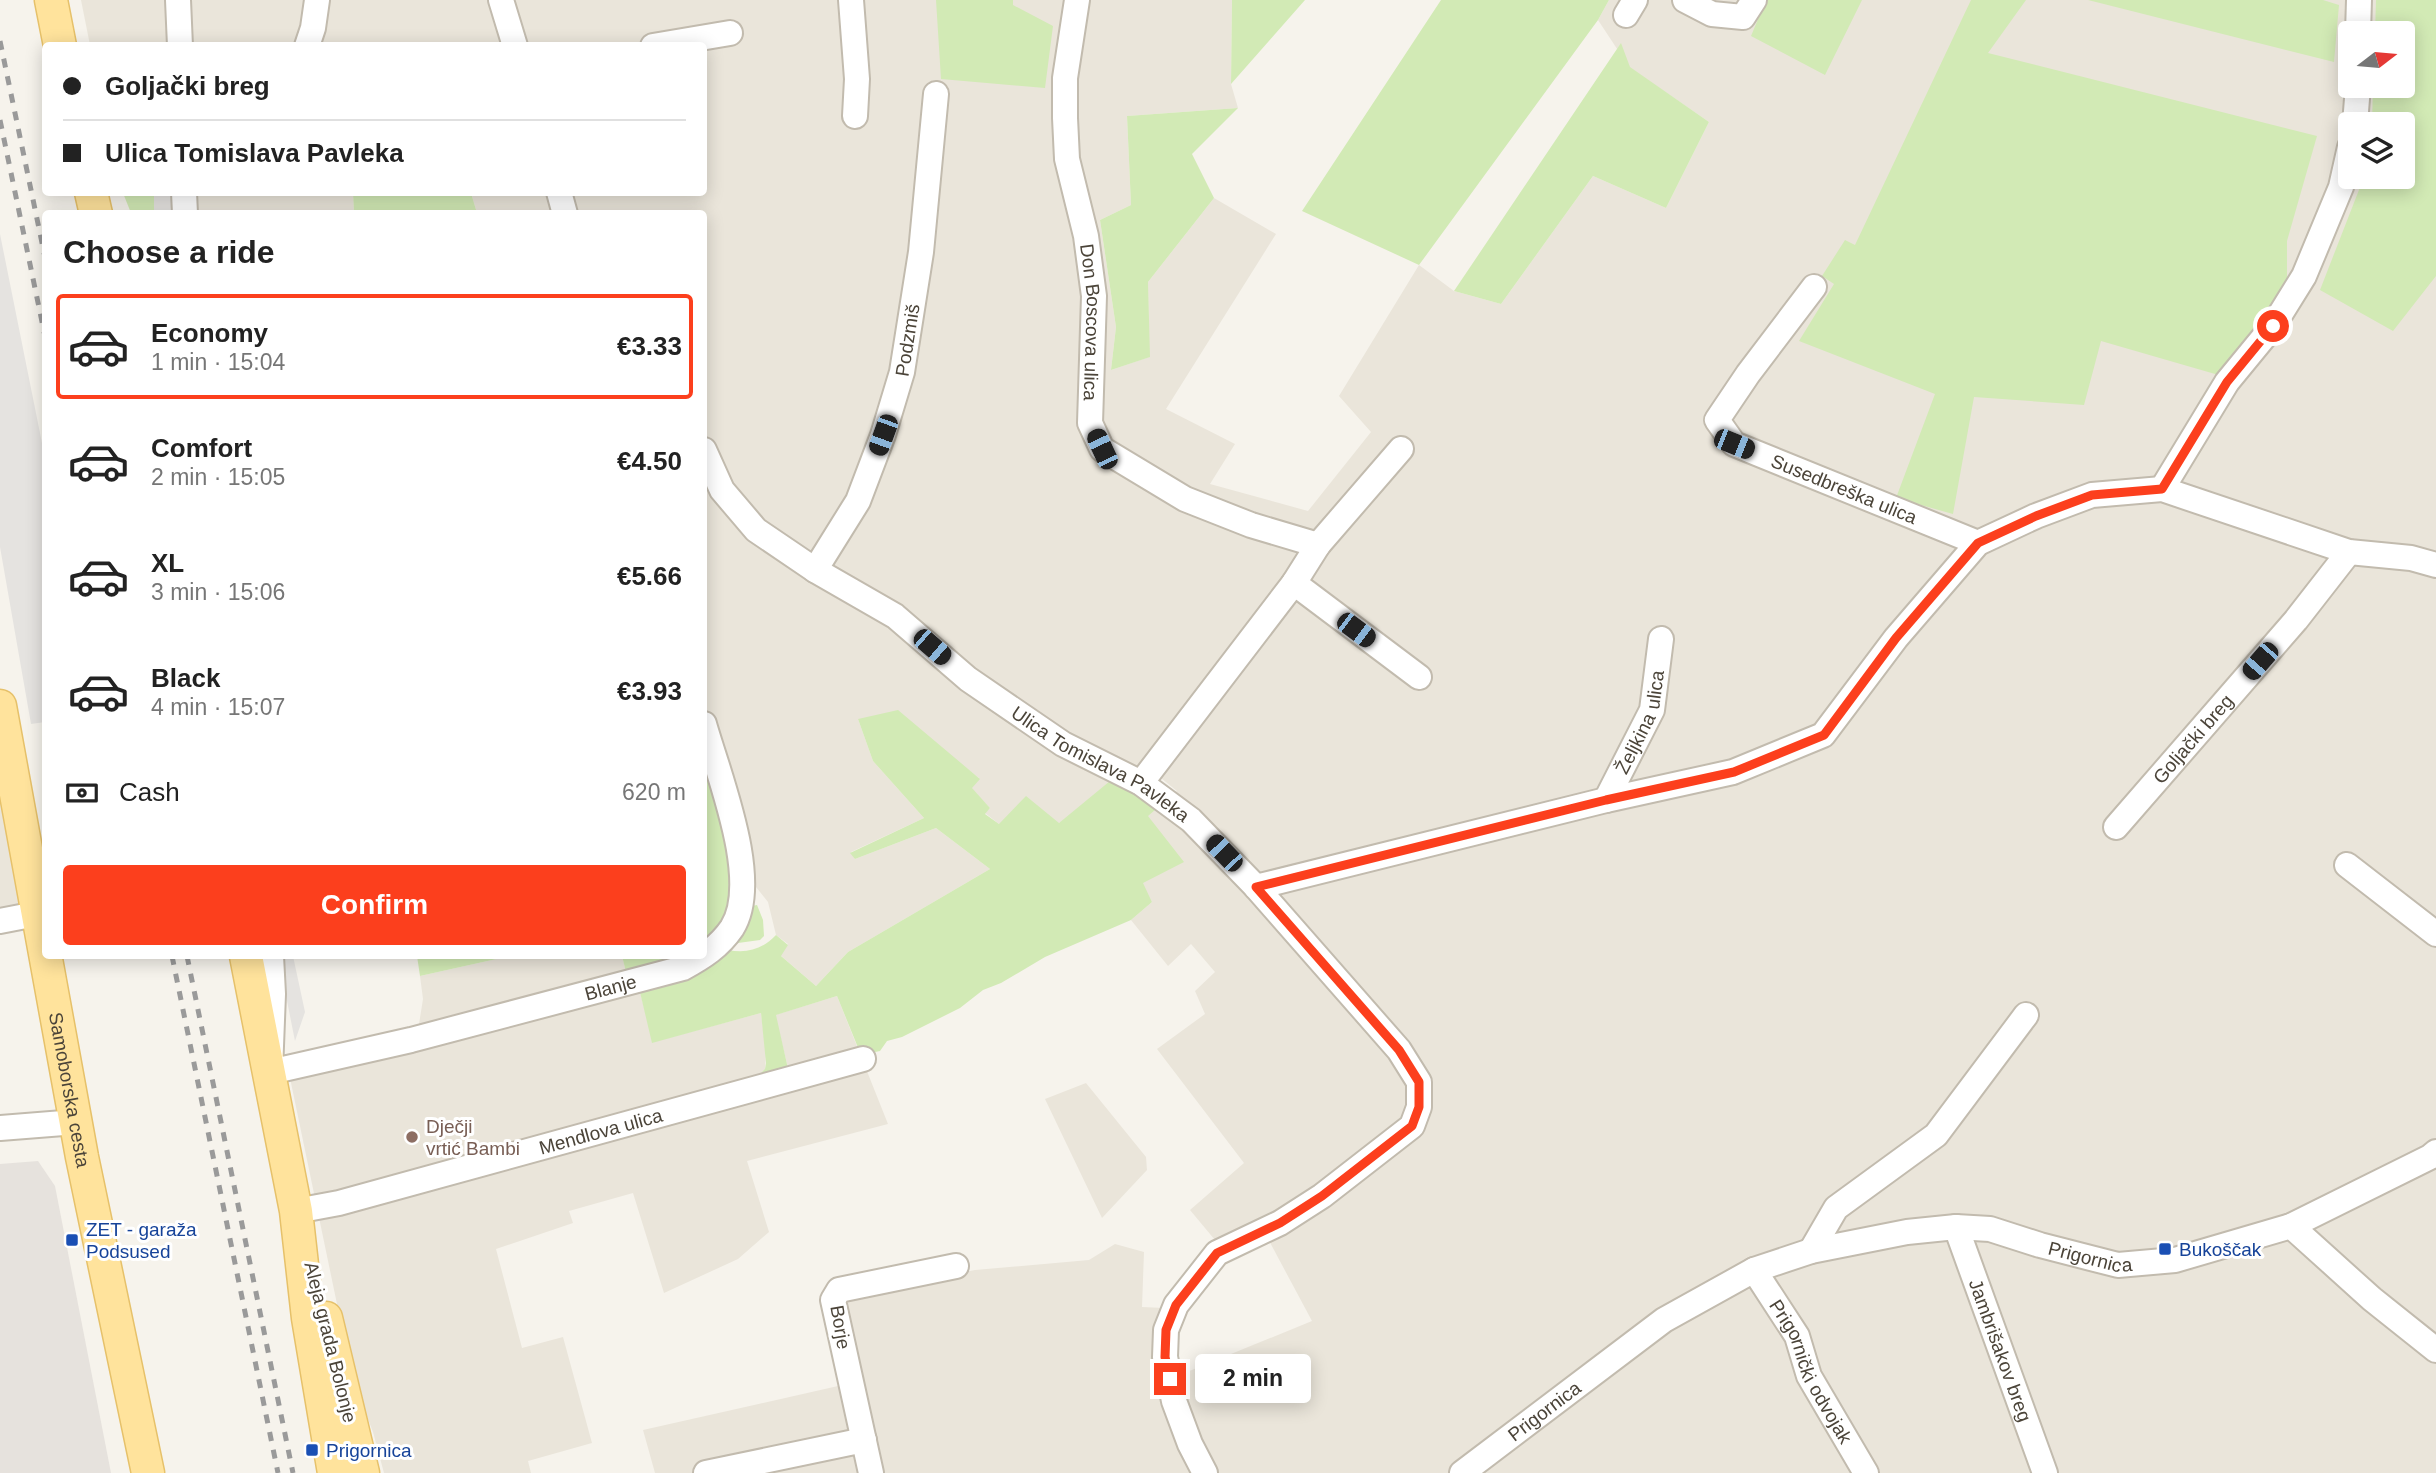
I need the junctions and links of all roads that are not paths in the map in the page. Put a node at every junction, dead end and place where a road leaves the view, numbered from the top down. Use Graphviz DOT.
graph roads {
  1 [pos="51,0"];
  2 [pos="178,0"];
  3 [pos="317,0"];
  4 [pos="501,0"];
  5 [pos="851,0"];
  6 [pos="1077,0"];
  7 [pos="1685,0"];
  8 [pos="1754,0"];
  9 [pos="2359,0"];
  10 [pos="2358,21"];
  11 [pos="730,33"];
  12 [pos="59,42"];
  13 [pos="180,42"];
  14 [pos="308,42"];
  15 [pos="514,42"];
  16 [pos="677,42"];
  17 [pos="936,94"];
  18 [pos="855,116"];
  19 [pos="2341,189"];
  20 [pos="1814,288"];
  21 [pos="1401,449"];
  22 [pos="707,457"];
  23 [pos="2162,489"];
  24 [pos="1978,543"];
  25 [pos="1318,545"];
  26 [pos="2349,552"];
  27 [pos="2436,565"];
  28 [pos="816,570"];
  29 [pos="1294,583"];
  30 [pos="1661,639"];
  31 [pos="1419,677"];
  32 [pos="0,706"];
  33 [pos="707,734"];
  34 [pos="1141,783"];
  35 [pos="1606,800"];
  36 [pos="2116,827"];
  37 [pos="2347,865"];
  38 [pos="1256,887"];
  39 [pos="36,914"];
  40 [pos="0,921"];
  41 [pos="2436,934"];
  42 [pos="42,945"];
  43 [pos="707,954"];
  44 [pos="45,959"];
  45 [pos="247,959"];
  46 [pos="271,959"];
  47 [pos="698,959"];
  48 [pos="2026,1015"];
  49 [pos="863,1059"];
  50 [pos="270,1072"];
  51 [pos="76,1122"];
  52 [pos="0,1128"];
  53 [pos="2436,1152"];
  54 [pos="296,1211"];
  55 [pos="2291,1226"];
  56 [pos="1956,1227"];
  57 [pos="1811,1251"];
  58 [pos="957,1266"];
  59 [pos="1754,1270"];
  60 [pos="2436,1350"];
  61 [pos="864,1440"];
  62 [pos="1464,1472"];
  63 [pos="148,1473"];
  64 [pos="334,1473"];
  65 [pos="363,1473"];
  66 [pos="706,1473"];
  67 [pos="871,1473"];
  68 [pos="1205,1473"];
  69 [pos="1866,1473"];
  70 [pos="2045,1473"];
  1 -- 12 [label="main road"];
  2 -- 13 [label="street"];
  3 -- 14 [label="street"];
  4 -- 15 [label="street"];
  5 -- 18 [label="street"];
  6 -- 25 [label="street, Don Boscova ulica"];
  7 -- 8 [label="street"];
  9 -- 10 [label="street"];
  11 -- 16 [label="street"];
  17 -- 28 [label="street, Podzmiš"];
  19 -- 23 [label="street"];
  20 -- 24 [label="street, Susedbreška ulica"];
  21 -- 25 [label="street"];
  22 -- 28 [label="street, Ulica Tomislava Pavleka"];
  23 -- 24 [label="street"];
  23 -- 26 [label="street"];
  24 -- 35 [label="street"];
  25 -- 29 [label="street"];
  26 -- 27 [label="street"];
  26 -- 36 [label="street, Goljački breg"];
  28 -- 34 [label="street, Ulica Tomislava Pavleka"];
  29 -- 31 [label="street"];
  29 -- 34 [label="street"];
  30 -- 35 [label="street, Željkina ulica"];
  32 -- 39 [label="main road, Samoborska cesta"];
  33 -- 43 [label="street, Blanje"];
  34 -- 38 [label="street, Ulica Tomislava Pavleka"];
  35 -- 38 [label="street"];
  37 -- 41 [label="street"];
  38 -- 68 [label="street, Ulica Tomislava Pavleka"];
  39 -- 40 [label="street"];
  39 -- 42 [label="main road, Samoborska cesta"];
  44 -- 51 [label="main road, Samoborska cesta"];
  45 -- 50 [label="main road, Aleja grada Bolonje"];
  46 -- 50 [label="street"];
  47 -- 50 [label="street, Blanje"];
  48 -- 57 [label="street"];
  49 -- 54 [label="street, Mendlova ulica"];
  50 -- 54 [label="main road, Aleja grada Bolonje"];
  51 -- 52 [label="street"];
  51 -- 63 [label="main road, Samoborska cesta"];
  53 -- 55 [label="street, Prigornica"];
  54 -- 64 [label="main road, Aleja grada Bolonje"];
  54 -- 65 [label="main road, Aleja grada Bolonje"];
  55 -- 56 [label="street, Prigornica"];
  55 -- 60 [label="street"];
  56 -- 57 [label="street, Prigornica"];
  56 -- 70 [label="street, Jambrišakov breg"];
  57 -- 59 [label="street, Prigornica"];
  58 -- 61 [label="street, Borje"];
  59 -- 62 [label="street, Prigornica"];
  59 -- 69 [label="street, Prigornički odvojak"];
  61 -- 66 [label="street"];
  61 -- 67 [label="street, Borje"];
}
